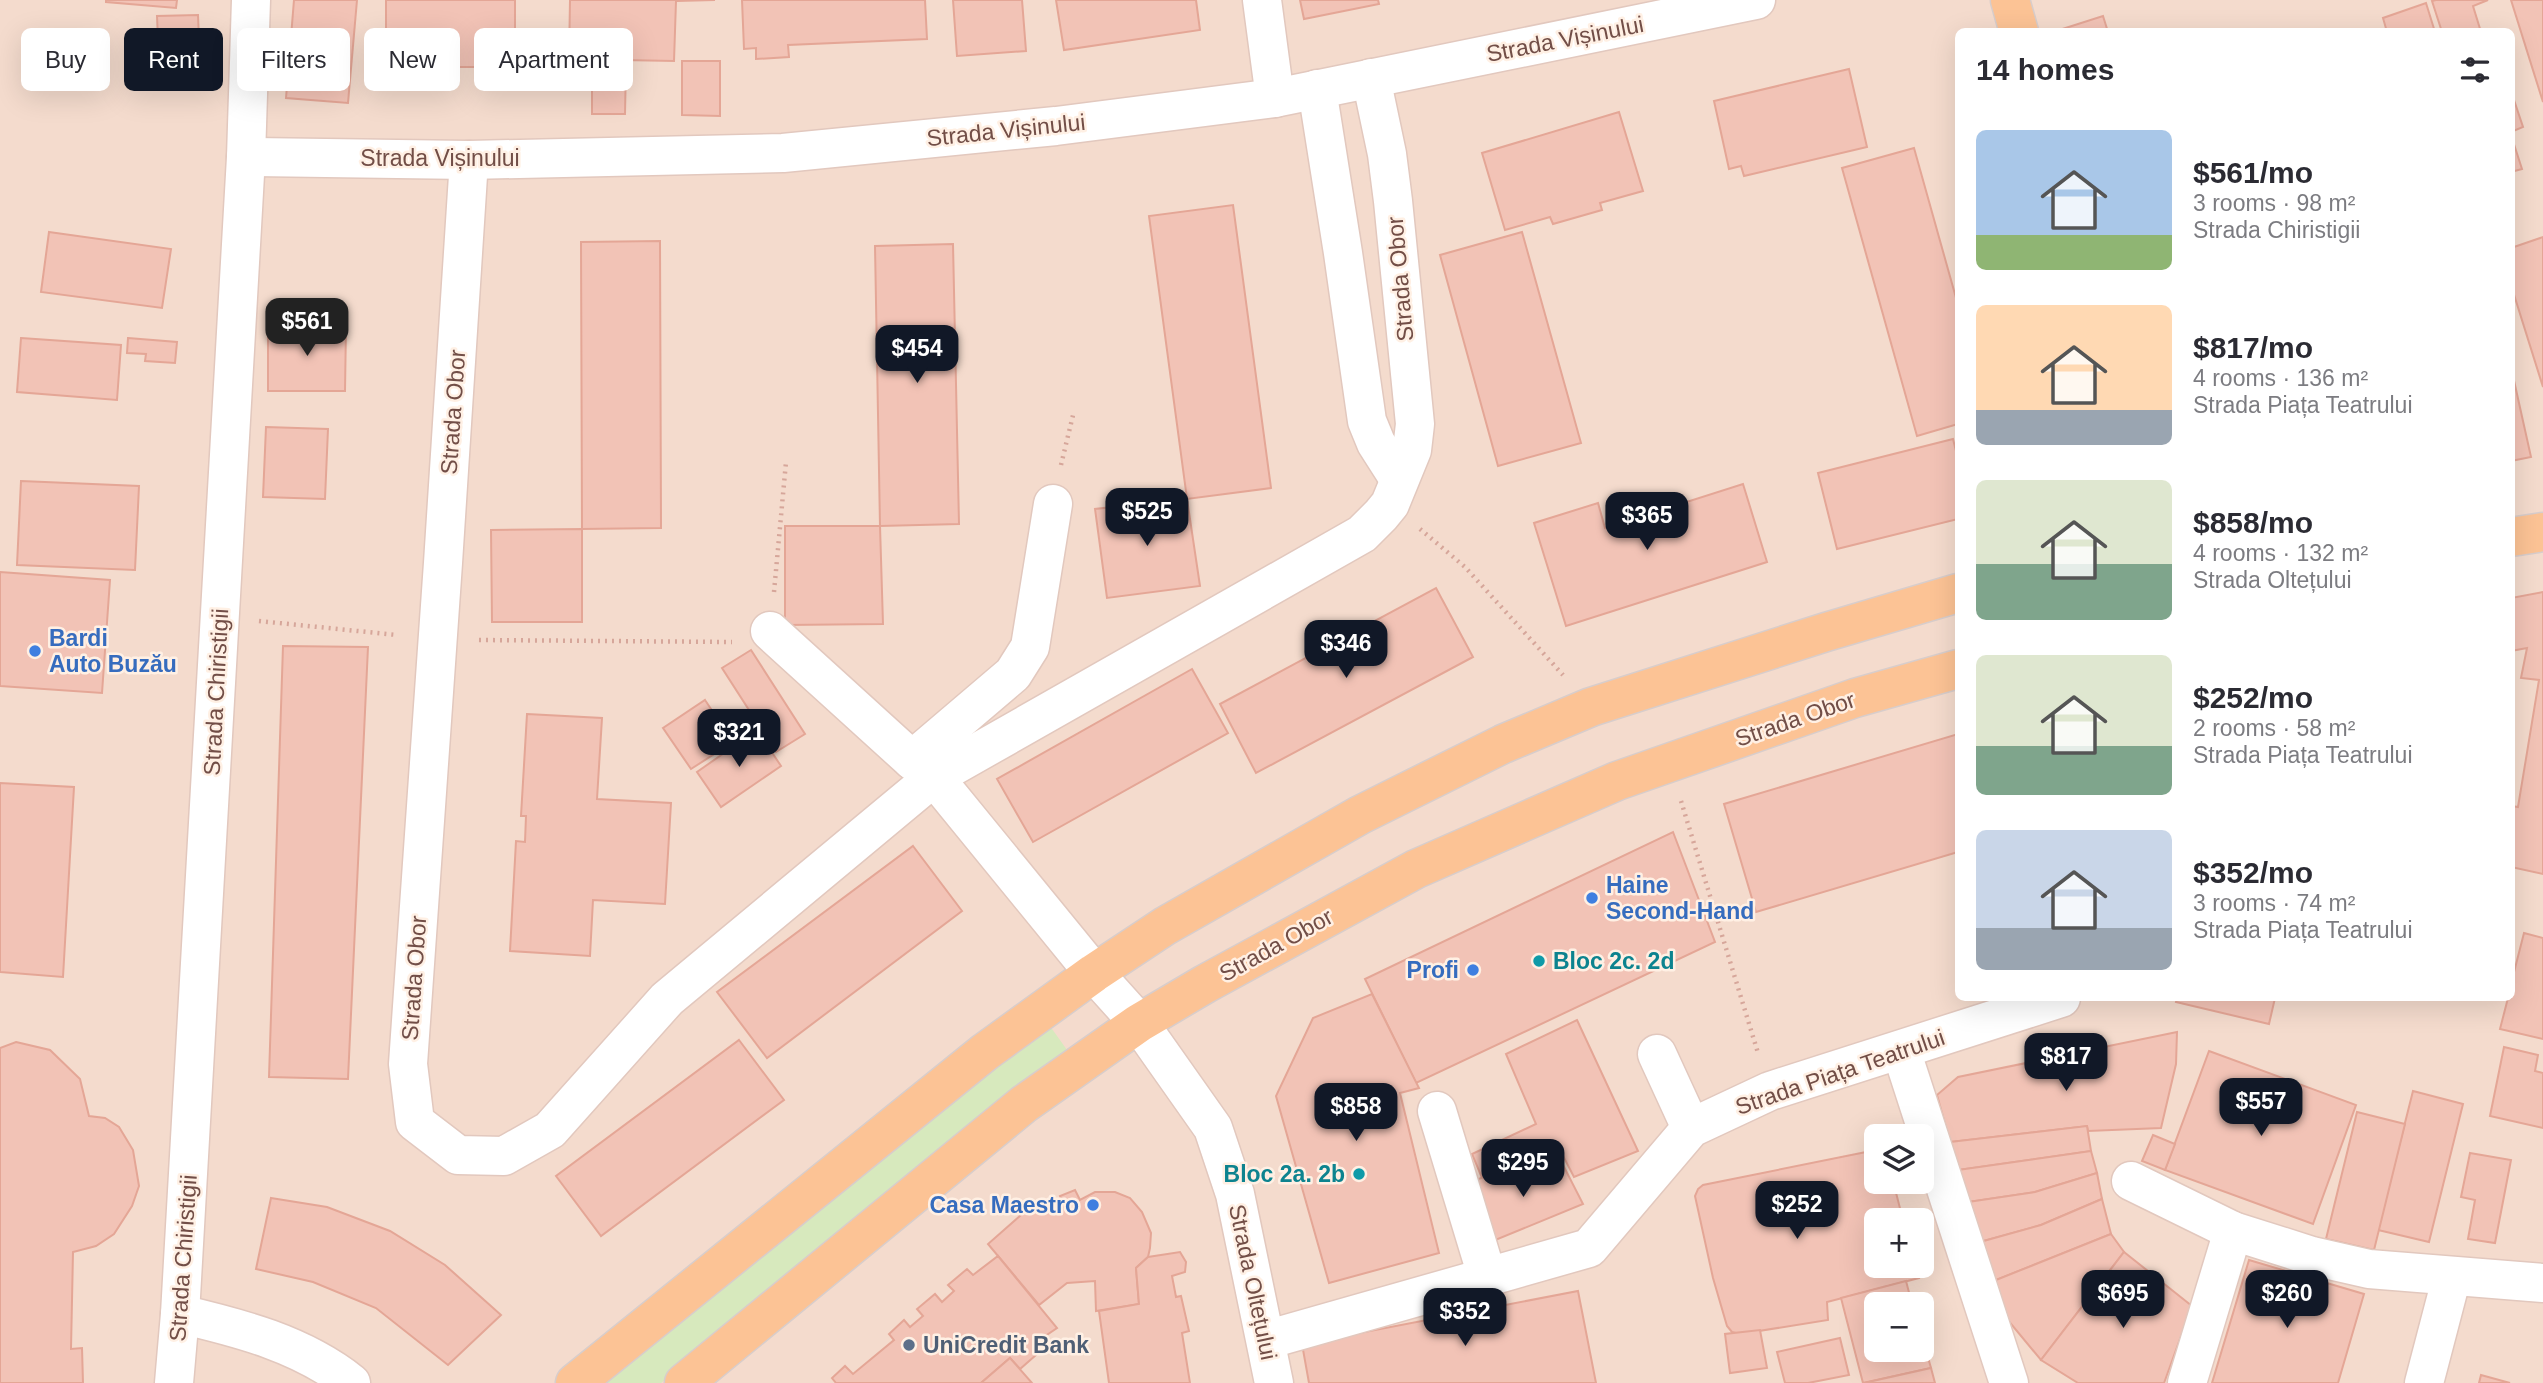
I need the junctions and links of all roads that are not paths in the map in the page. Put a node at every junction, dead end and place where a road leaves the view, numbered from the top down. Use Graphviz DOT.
graph roads {
  1 [pos="251,0"];
  2 [pos="1262,0"];
  3 [pos="1756,0"];
  4 [pos="2010,0"];
  5 [pos="2018,28"];
  6 [pos="1371,78"];
  7 [pos="1317,89"];
  8 [pos="1275,98"];
  9 [pos="246,157"];
  10 [pos="468,160"];
  11 [pos="1394,491"];
  12 [pos="1053,504"];
  13 [pos="2543,532"];
  14 [pos="2515,536"];
  15 [pos="1955,594"];
  16 [pos="770,631"];
  17 [pos="1955,670"];
  18 [pos="923,768"];
  19 [pos="1094,973"];
  20 [pos="2052,1001"];
  21 [pos="1139,1023"];
  22 [pos="1901,1050"];
  23 [pos="1657,1054"];
  24 [pos="1437,1111"];
  25 [pos="1690,1128"];
  26 [pos="2131,1181"];
  27 [pos="2233,1231"];
  28 [pos="1487,1276"];
  29 [pos="2452,1276"];
  30 [pos="2543,1283"];
  31 [pos="180,1314"];
  32 [pos="1266,1340"];
  33 [pos="174,1383"];
  34 [pos="351,1383"];
  35 [pos="575,1383"];
  36 [pos="684,1383"];
  37 [pos="1274,1383"];
  38 [pos="2009,1383"];
  39 [pos="2186,1383"];
  40 [pos="2424,1383"];
  1 -- 9 [label="street, Strada Chiristigii"];
  2 -- 8 [label="street"];
  3 -- 6 [label="street, Strada Vișinului"];
  4 -- 5 [label="main road"];
  6 -- 7 [label="street, Strada Vișinului"];
  6 -- 11 [label="street, Strada Obor"];
  7 -- 8 [label="street, Strada Vișinului"];
  7 -- 11 [label="street"];
  8 -- 10 [label="street, Strada Vișinului"];
  9 -- 10 [label="street, Strada Vișinului"];
  9 -- 31 [label="street, Strada Chiristigii"];
  10 -- 18 [label="street, Strada Obor"];
  11 -- 18 [label="street, Strada Obor"];
  12 -- 18 [label="street"];
  13 -- 14 [label="main road"];
  15 -- 19 [label="main road"];
  16 -- 18 [label="street"];
  17 -- 21 [label="main road, Strada Obor"];
  18 -- 19 [label="street"];
  19 -- 21 [label="street, Strada Oltețului"];
  19 -- 35 [label="main road"];
  20 -- 22 [label="street, Strada Piața Teatrului"];
  21 -- 32 [label="street, Strada Oltețului"];
  21 -- 36 [label="main road, Strada Obor"];
  22 -- 25 [label="street, Strada Piața Teatrului"];
  22 -- 38 [label="street"];
  23 -- 25 [label="street"];
  24 -- 28 [label="street"];
  25 -- 28 [label="street, Strada Piața Teatrului"];
  26 -- 27 [label="street"];
  27 -- 29 [label="street"];
  27 -- 39 [label="street"];
  28 -- 32 [label="street, Strada Piața Teatrului"];
  29 -- 30 [label="street"];
  29 -- 40 [label="street"];
  31 -- 33 [label="street, Strada Chiristigii"];
  31 -- 34 [label="street"];
  32 -- 37 [label="street, Strada Oltețului"];
}
